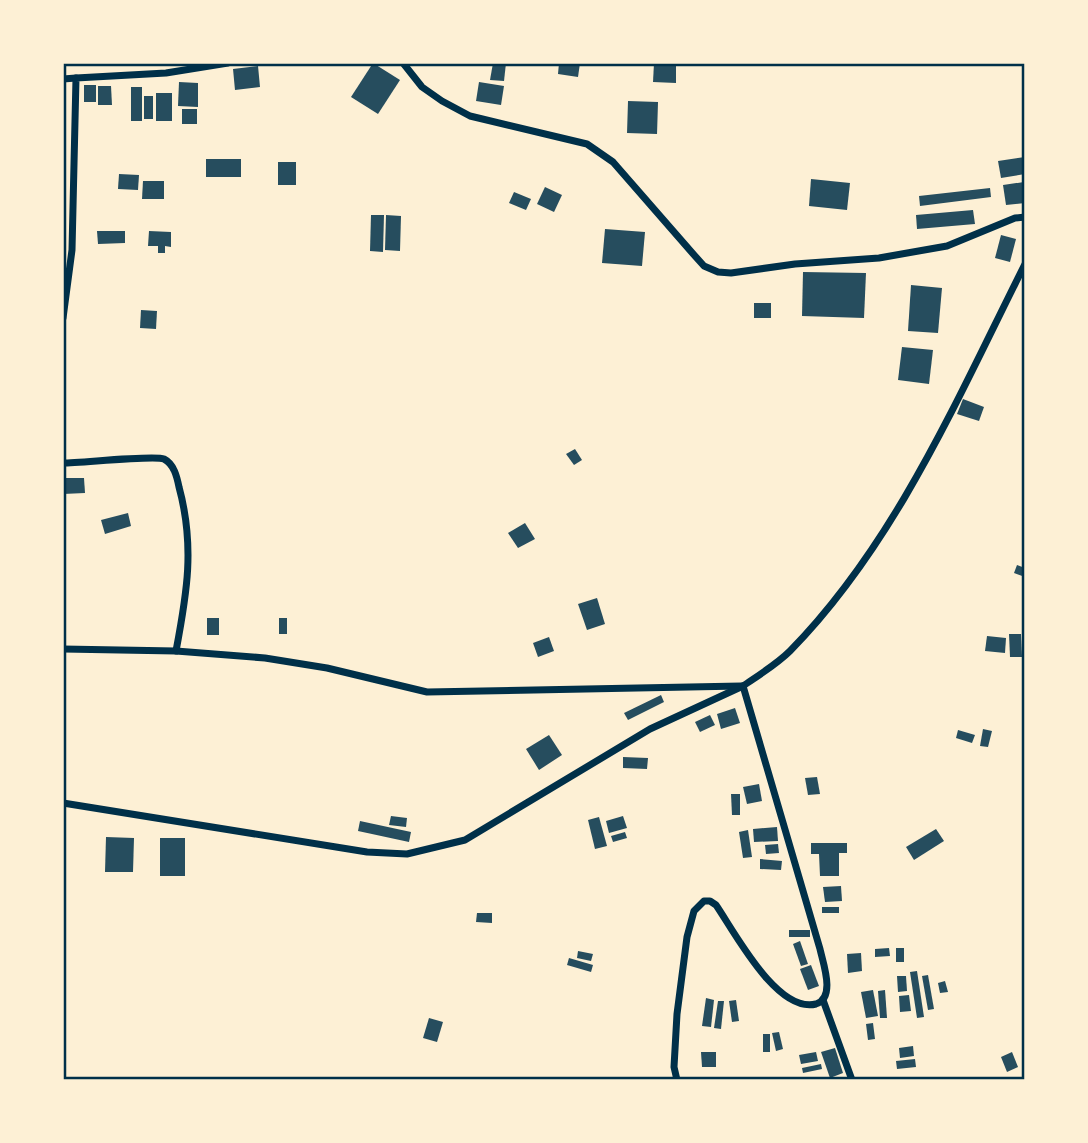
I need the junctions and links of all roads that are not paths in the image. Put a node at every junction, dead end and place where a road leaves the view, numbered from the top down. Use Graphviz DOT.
graph roads {
  1 [pos="228,63"];
  2 [pos="403,63"];
  3 [pos="76,78"];
  4 [pos="63,79"];
  5 [pos="1025,217"];
  6 [pos="1025,264"];
  7 [pos="63,318"];
  8 [pos="63,463"];
  9 [pos="63,649"];
  10 [pos="176,651"];
  11 [pos="743,686"];
  12 [pos="63,803"];
  13 [pos="823,1000"];
  14 [pos="677,1080"];
  15 [pos="852,1080"];
  1 -- 3 [label="street"];
  2 -- 5 [label="street"];
  3 -- 4 [label="street"];
  3 -- 7 [label="street"];
  6 -- 11 [label="street"];
  8 -- 10 [label="street"];
  9 -- 10 [label="street"];
  10 -- 11 [label="street"];
  11 -- 12 [label="street"];
  11 -- 13 [label="street"];
  13 -- 14 [label="street"];
  13 -- 15 [label="street"];
}
